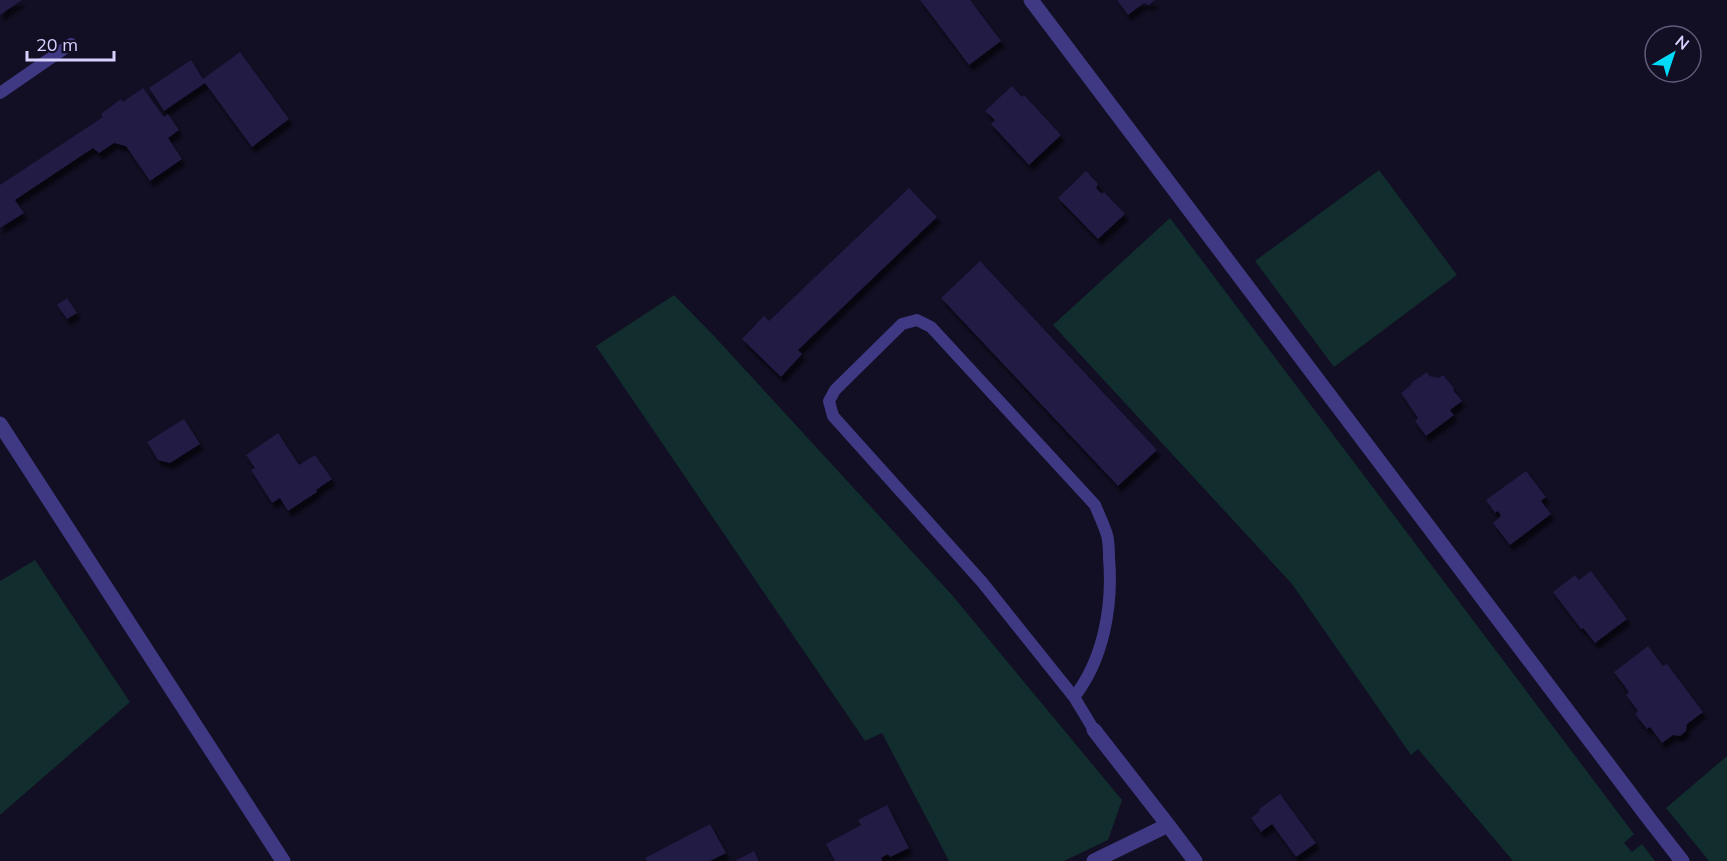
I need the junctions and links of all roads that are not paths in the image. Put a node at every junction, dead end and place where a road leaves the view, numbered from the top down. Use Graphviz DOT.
graph roads {
  1 [pos="1031,0"];
  2 [pos="71,45"];
  3 [pos="0,93"];
  4 [pos="0,424"];
  5 [pos="1074,697"];
  6 [pos="1094,730"];
  7 [pos="1168,825"];
  8 [pos="283,861"];
  9 [pos="1094,861"];
  10 [pos="1195,861"];
  11 [pos="1682,861"];
  1 -- 11 [label="street"];
  2 -- 3 [label="lane"];
  4 -- 8 [label="street"];
  5 -- 5 [label="lane"];
  5 -- 6 [label="lane"];
  6 -- 7 [label="street"];
  7 -- 9 [label="street"];
  7 -- 10 [label="street"];
}
